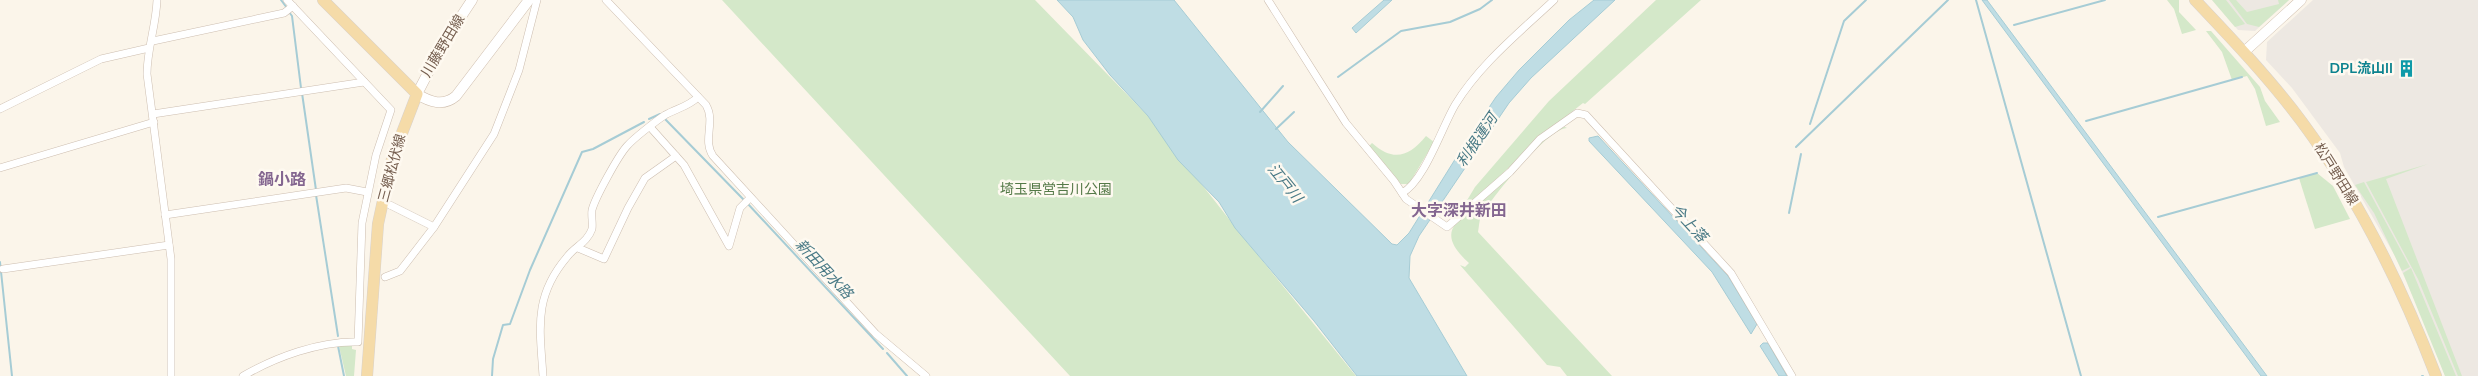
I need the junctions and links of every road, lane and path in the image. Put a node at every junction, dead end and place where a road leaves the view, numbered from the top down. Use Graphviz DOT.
graph roads {
  1 [pos="157,0"];
  2 [pos="287,0"];
  3 [pos="323,0"];
  4 [pos="472,0"];
  5 [pos="529,0"];
  6 [pos="537,0"];
  7 [pos="606,0"];
  8 [pos="1268,0"];
  9 [pos="1554,0"];
  10 [pos="2195,0"];
  11 [pos="2301,0"];
  12 [pos="293,6"];
  13 [pos="152,41"];
  14 [pos="149,48"];
  15 [pos="2244,52"];
  16 [pos="364,82"];
  17 [pos="416,94"];
  18 [pos="698,97"];
  19 [pos="0,109"];
  20 [pos="153,118"];
  21 [pos="651,128"];
  22 [pos="676,156"];
  23 [pos="0,168"];
  24 [pos="1402,193"];
  25 [pos="367,194"];
  26 [pos="750,198"];
  27 [pos="374,199"];
  28 [pos="390,205"];
  29 [pos="165,215"];
  30 [pos="434,227"];
  31 [pos="169,245"];
  32 [pos="578,248"];
  33 [pos="3,270"];
  34 [pos="385,277"];
  35 [pos="171,376"];
  36 [pos="243,376"];
  37 [pos="366,376"];
  38 [pos="543,376"];
  39 [pos="926,376"];
  40 [pos="1792,376"];
  41 [pos="2436,376"];
  1 -- 13 [label="street"];
  2 -- 12 [label="street"];
  3 -- 17 [label="main road"];
  4 -- 17 [label="street, 川藤野田線"];
  5 -- 17 [label="street"];
  6 -- 30 [label="street"];
  7 -- 18 [label="street"];
  8 -- 24 [label="street"];
  9 -- 24 [label="street"];
  10 -- 15 [label="main road, 松戸野田線"];
  11 -- 15 [label="street"];
  12 -- 13 [label="street"];
  12 -- 16 [label="street"];
  13 -- 14 [label="street"];
  14 -- 19 [label="street"];
  14 -- 20 [label="street"];
  15 -- 41 [label="main road, 松戸野田線"];
  16 -- 20 [label="street"];
  16 -- 25 [label="street"];
  17 -- 37 [label="main road, 三郷松伏線"];
  18 -- 21 [label="street"];
  18 -- 26 [label="street"];
  20 -- 23 [label="street"];
  20 -- 29 [label="street"];
  21 -- 22 [label="street"];
  21 -- 32 [label="street"];
  22 -- 26 [label="street"];
  22 -- 32 [label="street"];
  24 -- 40 [label="street"];
  25 -- 27 [label="street"];
  25 -- 29 [label="street"];
  25 -- 36 [label="street"];
  26 -- 39 [label="street"];
  28 -- 30 [label="street"];
  29 -- 31 [label="street"];
  30 -- 34 [label="street"];
  31 -- 33 [label="street"];
  31 -- 35 [label="street"];
  32 -- 38 [label="street"];
}
